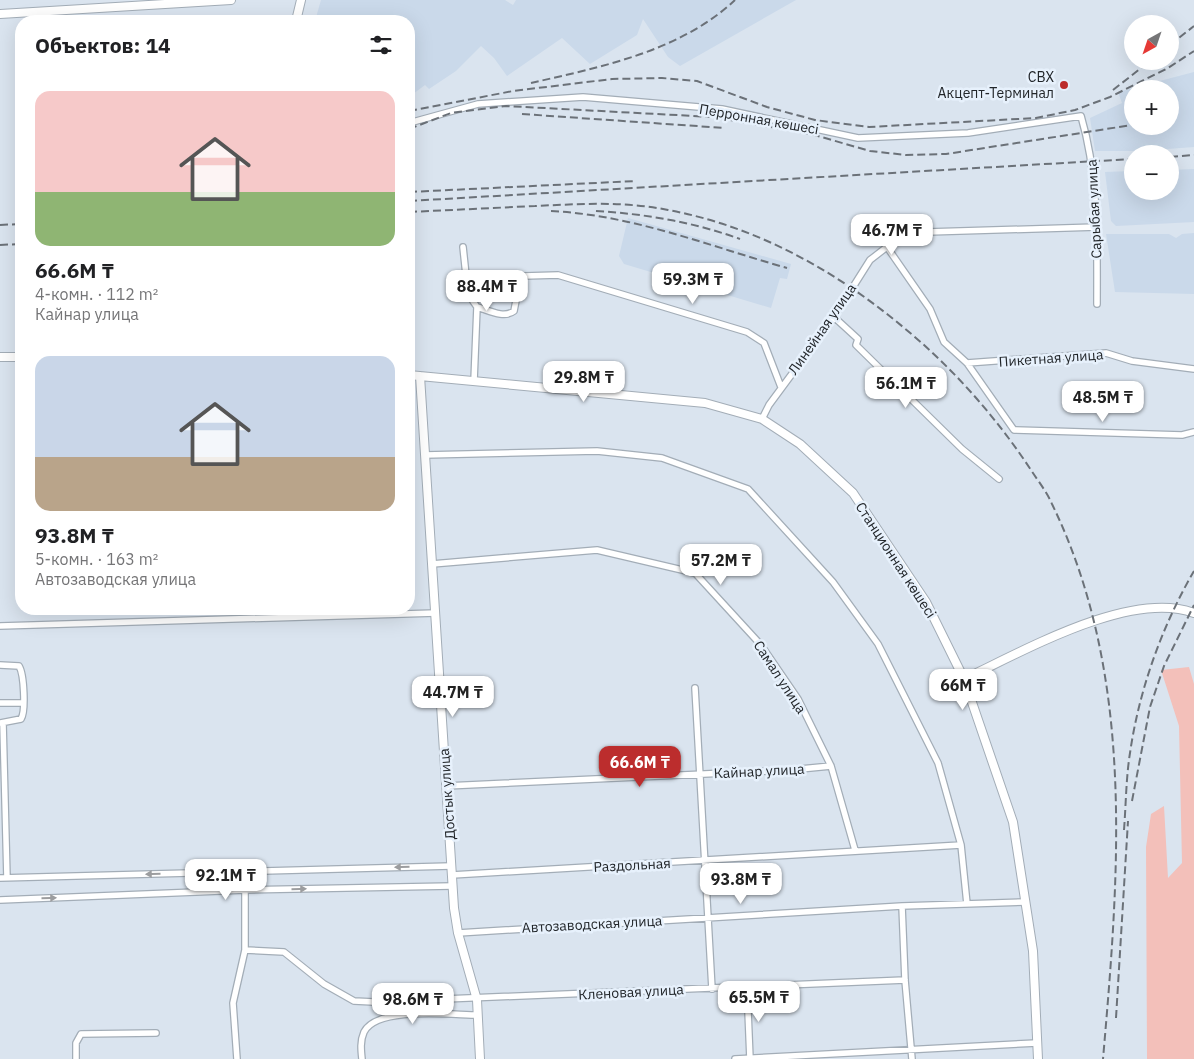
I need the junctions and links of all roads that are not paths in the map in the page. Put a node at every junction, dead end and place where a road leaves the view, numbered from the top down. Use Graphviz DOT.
graph roads {
  1 [pos="231,0"];
  2 [pos="301,0"];
  3 [pos="176,2"];
  4 [pos="0,14"];
  5 [pos="297,15"];
  6 [pos="1081,116"];
  7 [pos="415,121"];
  8 [pos="1097,227"];
  9 [pos="463,247"];
  10 [pos="887,247"];
  11 [pos="1097,304"];
  12 [pos="477,306"];
  13 [pos="834,317"];
  14 [pos="0,357"];
  15 [pos="15,357"];
  16 [pos="967,363"];
  17 [pos="1194,369"];
  18 [pos="415,376"];
  19 [pos="420,376"];
  20 [pos="474,381"];
  21 [pos="781,387"];
  22 [pos="762,419"];
  23 [pos="1194,432"];
  24 [pos="425,456"];
  25 [pos="999,479"];
  26 [pos="432,564"];
  27 [pos="436,612"];
  28 [pos="1194,612"];
  29 [pos="415,613"];
  30 [pos="343,615"];
  31 [pos="0,626"];
  32 [pos="0,665"];
  33 [pos="964,679"];
  34 [pos="695,688"];
  35 [pos="23,702"];
  36 [pos="0,703"];
  37 [pos="1,723"];
  38 [pos="831,766"];
  39 [pos="700,775"];
  40 [pos="446,786"];
  41 [pos="2,794"];
  42 [pos="3,840"];
  43 [pos="961,845"];
  44 [pos="855,850"];
  45 [pos="705,860"];
  46 [pos="451,866"];
  47 [pos="452,875"];
  48 [pos="0,878"];
  49 [pos="7,878"];
  50 [pos="452,886"];
  51 [pos="245,890"];
  52 [pos="0,900"];
  53 [pos="1025,902"];
  54 [pos="968,904"];
  55 [pos="902,906"];
  56 [pos="708,918"];
  57 [pos="458,932"];
  58 [pos="245,950"];
  59 [pos="905,980"];
  60 [pos="747,987"];
  61 [pos="712,989"];
  62 [pos="477,1000"];
  63 [pos="478,1015"];
  64 [pos="156,1034"];
  65 [pos="1037,1043"];
  66 [pos="912,1051"];
  67 [pos="76,1059"];
  68 [pos="237,1059"];
  69 [pos="362,1059"];
  70 [pos="480,1059"];
  71 [pos="735,1059"];
  72 [pos="750,1059"];
  73 [pos="912,1059"];
  74 [pos="1038,1059"];
  1 -- 3 [label="street"];
  2 -- 5 [label="street"];
  3 -- 4 [label="street"];
  6 -- 7 [label="street, Перронная көшесі"];
  6 -- 8 [label="street, Сарыбая улица"];
  8 -- 10 [label="street, Линейная улица"];
  8 -- 11 [label="street, Сарыбая улица"];
  9 -- 12 [label="street"];
  10 -- 13 [label="street, Линейная улица"];
  10 -- 16 [label="street"];
  12 -- 20 [label="street"];
  12 -- 21 [label="street"];
  13 -- 21 [label="street, Линейная улица"];
  13 -- 25 [label="street"];
  14 -- 15 [label="street"];
  16 -- 17 [label="street, Пикетная улица"];
  16 -- 23 [label="street"];
  18 -- 19 [label="street, Станционная көшесі"];
  19 -- 20 [label="street, Станционная көшесі"];
  19 -- 24 [label="street, Достык улица"];
  20 -- 22 [label="street, Станционная көшесі"];
  21 -- 22 [label="street, Линейная улица"];
  22 -- 33 [label="street, Станционная көшесі"];
  24 -- 26 [label="street, Достык улица"];
  24 -- 43 [label="street"];
  26 -- 27 [label="street, Достык улица"];
  26 -- 38 [label="street, Самал улица"];
  27 -- 29 [label="street"];
  27 -- 40 [label="street, Достык улица"];
  28 -- 33 [label="street"];
  30 -- 31 [label="street"];
  32 -- 35 [label="street"];
  33 -- 53 [label="street, Станционная көшесі"];
  34 -- 39 [label="street"];
  35 -- 36 [label="street"];
  35 -- 37 [label="street"];
  37 -- 41 [label="street"];
  38 -- 39 [label="street, Кайнар улица"];
  38 -- 44 [label="street, Самал улица"];
  39 -- 40 [label="street, Кайнар улица"];
  39 -- 45 [label="street"];
  40 -- 46 [label="street, Достык улица"];
  41 -- 42 [label="street"];
  42 -- 49 [label="street"];
  43 -- 44 [label="street, Раздольная"];
  43 -- 54 [label="street"];
  44 -- 45 [label="street, Раздольная"];
  45 -- 47 [label="street, Раздольная"];
  45 -- 56 [label="street"];
  46 -- 47 [label="street, Достык улица"];
  46 -- 49 [label="street, one-way"];
  47 -- 50 [label="street, Достык улица"];
  48 -- 49 [label="street"];
  51 -- 50 [label="street, one-way"];
  50 -- 57 [label="street, Достык улица"];
  52 -- 51 [label="street, one-way"];
  51 -- 58 [label="street"];
  53 -- 54 [label="street, Автозаводская улица"];
  53 -- 65 [label="street, Станционная көшесі"];
  54 -- 55 [label="street, Автозаводская улица"];
  55 -- 56 [label="street, Автозаводская улица"];
  55 -- 59 [label="street"];
  56 -- 57 [label="street, Автозаводская улица"];
  56 -- 61 [label="street"];
  57 -- 62 [label="street, Достык улица"];
  58 -- 62 [label="street, Кленовая улица"];
  58 -- 68 [label="street"];
  59 -- 60 [label="street, Кленовая улица"];
  59 -- 66 [label="street"];
  60 -- 61 [label="street, Кленовая улица"];
  60 -- 72 [label="street"];
  61 -- 62 [label="street, Кленовая улица"];
  62 -- 63 [label="street, Достык улица"];
  63 -- 69 [label="street"];
  63 -- 70 [label="street, Достык улица"];
  64 -- 67 [label="street"];
  65 -- 66 [label="street"];
  65 -- 74 [label="street, Станционная көшесі"];
  66 -- 72 [label="street"];
  66 -- 73 [label="street"];
  71 -- 72 [label="street"];
}
